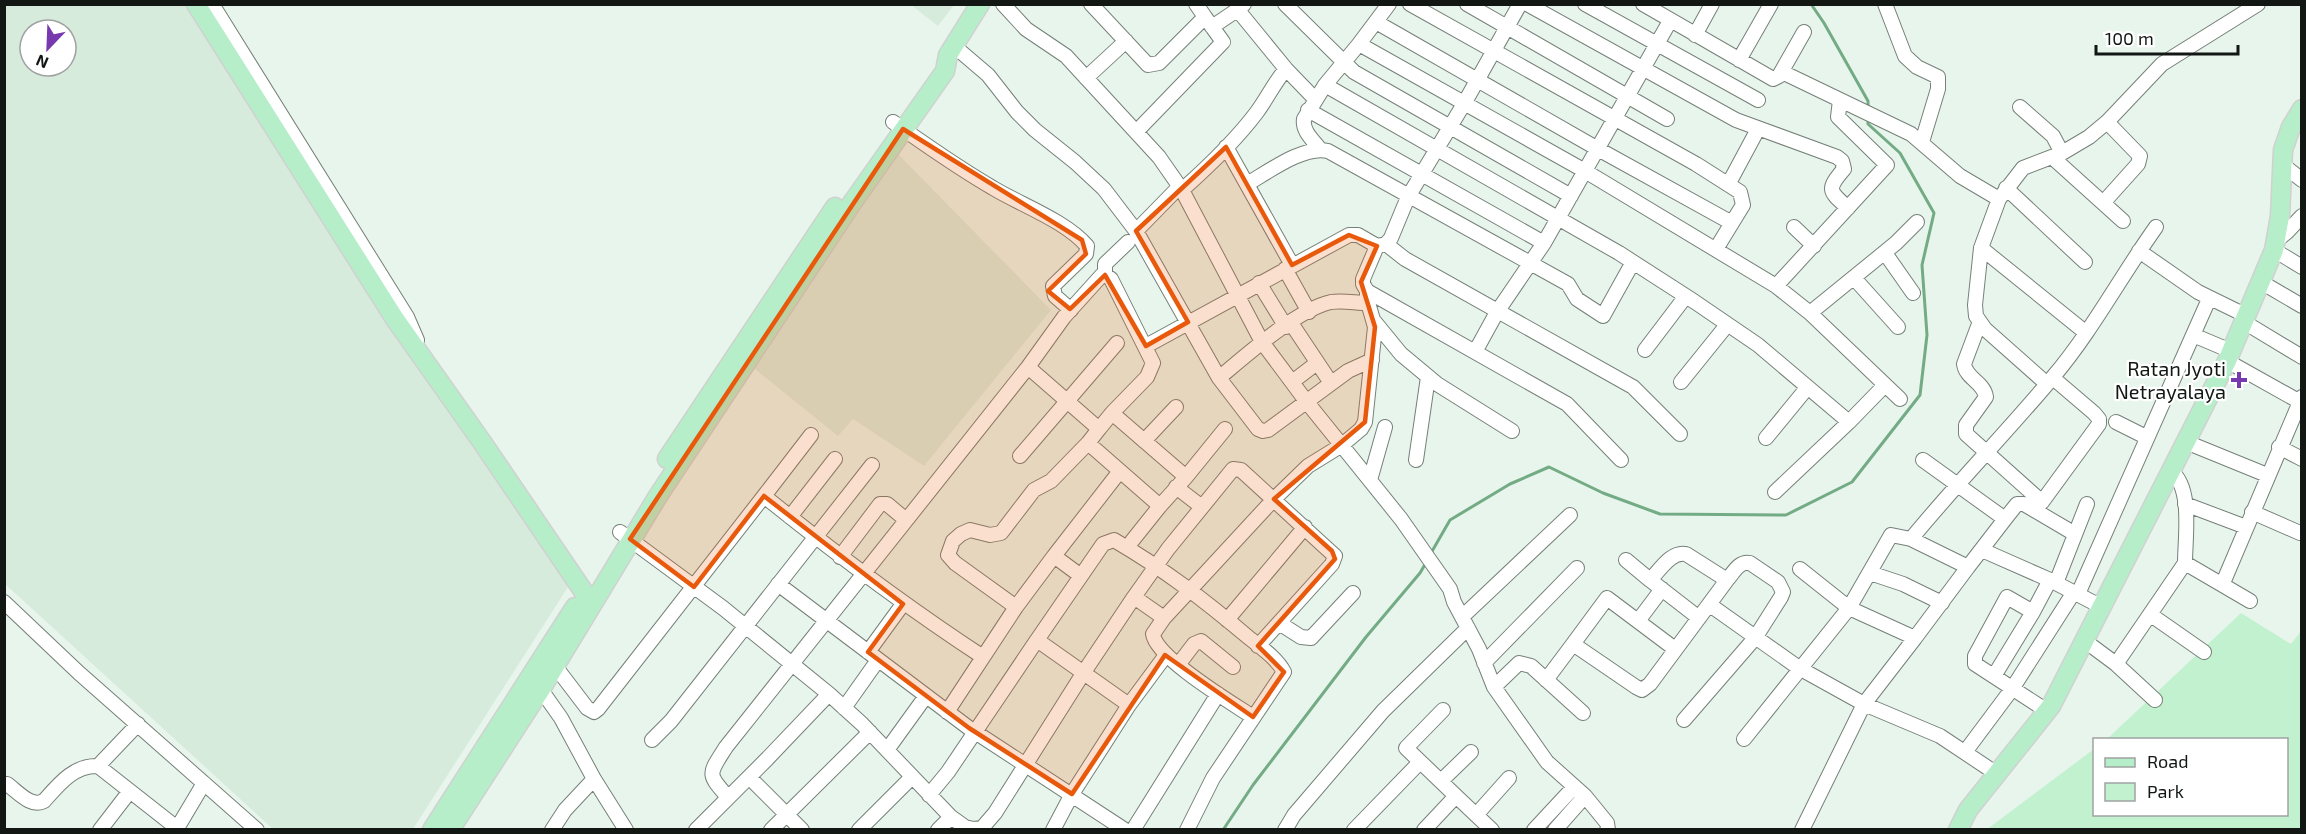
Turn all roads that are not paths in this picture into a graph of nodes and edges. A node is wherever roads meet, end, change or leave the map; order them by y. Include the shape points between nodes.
1 (196, 4) edge
2 (212, 4) edge
3 (980, 4) edge
4 (1003, 4) edge
5 (1091, 4) edge
6 (1196, 4) edge
7 (1285, 4) edge
8 (1389, 4) edge
9 (1410, 4) edge
10 (1467, 4) edge
11 (1520, 4) edge
12 (1527, 4) edge
13 (1585, 4) edge
14 (1712, 4) edge
15 (1771, 4) edge
16 (1885, 4) edge
17 (2258, 4) edge
18 (1643, 5) edge
19 (1242, 7) edge
20 (1670, 21) junction
21 (1209, 22) junction
22 (1376, 22) junction
23 (1508, 27) junction
24 (1804, 32) dead end
25 (1695, 35) junction
26 (1126, 41) junction
27 (1359, 44) junction
28 (1658, 44) junction
29 (951, 50) junction
30 (1494, 52) junction
31 (1739, 60) junction
32 (1343, 63) junction
33 (1286, 69) junction
34 (1643, 70) junction
35 (1782, 72) junction
36 (1086, 78) junction
37 (1479, 79) junction
38 (1325, 86) junction
39 (1628, 97) junction
40 (1758, 100) dead end
41 (1840, 100) junction
42 (1465, 102) junction
43 (1311, 105) junction
44 (2020, 106) dead end
45 (2301, 109) edge
46 (1667, 119) dead end
47 (1615, 120) junction
48 (2107, 122) junction
49 (2301, 122) edge
50 (898, 125) junction
51 (1449, 127) junction
52 (1758, 129) junction
53 (1136, 132) junction
54 (1917, 138) junction
55 (1226, 147) junction
56 (1320, 149) junction
57 (1598, 149) junction
58 (1437, 150) junction
59 (2057, 155) junction
60 (2283, 165) junction
61 (1585, 171) junction
62 (1421, 174) junction
63 (2301, 180) edge
64 (1247, 183) junction
65 (1730, 183) junction
66 (1181, 188) junction
67 (2002, 193) junction
68 (1571, 196) junction
69 (1408, 197) junction
70 (2103, 203) junction
71 (1848, 208) junction
72 (1558, 219) junction
73 (2123, 221) dead end
74 (1917, 222) dead end
75 (1732, 223) junction
76 (2299, 223) edge
77 (1794, 227) dead end
78 (2156, 227) dead end
79 (1132, 236) junction
80 (1544, 243) junction
81 (1381, 245) junction
82 (2275, 245) junction
83 (1814, 246) junction
84 (1981, 248) junction
85 (1716, 249) junction
86 (2139, 251) junction
87 (1885, 253) junction
88 (1633, 262) junction
89 (2085, 262) dead end
90 (1530, 264) junction
91 (1289, 267) junction
92 (2301, 267) edge
93 (1105, 274) junction
94 (1854, 278) junction
95 (2261, 282) junction
96 (1259, 283) junction
97 (1776, 286) junction
98 (1913, 293) dead end
99 (1236, 295) junction
100 (1686, 296) junction
101 (1367, 297) junction
102 (2209, 299) junction
103 (2301, 306) edge
104 (1071, 310) junction
105 (1309, 312) junction
106 (1497, 312) junction
107 (1810, 314) junction
108 (2246, 319) junction
109 (1374, 321) junction
110 (1188, 322) junction
111 (1979, 324) junction
112 (1289, 325) junction
113 (1726, 325) junction
114 (1898, 327) dead end
115 (2085, 332) junction
116 (2193, 335) junction
117 (1262, 342) junction
118 (1117, 343) dead end
119 (1146, 345) junction
120 (1645, 350) dead end
121 (1475, 352) junction
122 (2229, 356) junction
123 (2301, 357) edge
124 (1372, 360) junction
125 (426, 361) junction
126 (1317, 363) junction
127 (1028, 367) junction
128 (1428, 377) junction
129 (1219, 378) junction
130 (2050, 381) junction
131 (1292, 382) junction
132 (1682, 382) dead end
133 (1330, 383) junction
134 (1885, 386) junction
135 (1807, 388) junction
136 (1900, 399) dead end
137 (1306, 400) junction
138 (2301, 400) edge
139 (1068, 401) junction
140 (1176, 407) dead end
141 (1112, 413) junction
142 (1849, 422) junction
143 (2116, 422) dead end
144 (1385, 427) dead end
145 (1100, 429) junction
146 (1226, 429) dead end
147 (1512, 431) dead end
148 (1680, 434) dead end
149 (811, 435) dead end
150 (2146, 437) junction
151 (1766, 438) dead end
152 (1144, 441) junction
153 (2186, 442) junction
154 (1088, 443) junction
155 (1342, 445) junction
156 (2279, 447) junction
157 (1378, 450) junction
158 (1987, 454) junction
159 (1020, 456) dead end
160 (835, 459) dead end
161 (2301, 459) edge
162 (1416, 460) dead end
163 (1621, 460) dead end
164 (1923, 460) dead end
165 (1358, 464) junction
166 (872, 465) dead end
167 (1120, 471) junction
168 (2171, 471) junction
169 (2267, 475) junction
170 (1370, 480) junction
171 (1181, 482) junction
172 (1957, 483) junction
173 (1775, 492) dead end
174 (764, 496) junction
175 (1274, 499) junction
176 (2087, 504) dead end
177 (2185, 504) junction
178 (1160, 506) junction
179 (2038, 506) junction
180 (1202, 507) junction
181 (2252, 512) junction
182 (1570, 515) dead end
183 (790, 517) junction
184 (906, 519) junction
185 (2005, 519) junction
186 (1305, 527) junction
187 (2246, 527) junction
188 (2300, 533) dead end
189 (2075, 534) junction
190 (625, 536) junction
191 (815, 537) junction
192 (1911, 538) junction
193 (1132, 541) dead end
194 (1982, 550) junction
195 (1054, 556) junction
196 (840, 557) junction
197 (1626, 560) dead end
198 (2186, 563) junction
199 (1157, 565) junction
200 (1968, 567) junction
201 (1576, 568) dead end
202 (1800, 569) dead end
203 (1870, 573) junction
204 (862, 575) junction
205 (1081, 576) junction
206 (1650, 580) junction
207 (1727, 580) junction
208 (2053, 581) junction
209 (2223, 583) junction
210 (778, 584) junction
211 (694, 587) junction
212 (1191, 589) junction
213 (1662, 589) junction
214 (1353, 593) dead end
215 (2076, 593) junction
216 (1134, 597) junction
217 (588, 598) junction
218 (2250, 600) dead end
219 (1942, 603) junction
220 (903, 604) junction
221 (1710, 605) junction
222 (2102, 607) junction
223 (1017, 608) junction
224 (1849, 608) junction
225 (7, 610) edge
226 (2033, 612) junction
227 (2151, 615) junction
228 (1164, 618) junction
229 (1463, 618) junction
230 (1699, 618) junction
231 (826, 620) junction
232 (1227, 620) junction
233 (1638, 621) junction
234 (1279, 623) junction
235 (745, 626) junction
236 (1755, 638) junction
237 (1915, 638) junction
238 (1037, 640) junction
239 (2085, 641) junction
240 (1573, 644) junction
241 (1258, 646) junction
242 (1675, 649) junction
243 (2204, 652) dead end
244 (1166, 655) junction
245 (873, 656) junction
246 (983, 657) junction
247 (1484, 663) junction
248 (792, 664) junction
249 (2116, 664) junction
250 (1178, 665) junction
251 (555, 666) junction
252 (1233, 668) dead end
253 (1799, 668) junction
254 (1084, 672) junction
255 (1994, 676) junction
256 (1546, 680) junction
257 (536, 684) junction
258 (1494, 687) junction
259 (2012, 689) junction
260 (829, 694) junction
261 (1218, 694) junction
262 (926, 696) junction
263 (2155, 700) dead end
264 (1864, 704) junction
265 (1129, 705) junction
266 (844, 708) junction
267 (1443, 710) dead end
268 (2047, 711) junction
269 (947, 712) junction
270 (1583, 713) dead end
271 (1253, 717) junction
272 (1684, 720) dead end
273 (138, 724) junction
274 (975, 731) junction
275 (870, 732) junction
276 (1744, 739) dead end
277 (652, 740) dead end
278 (887, 750) junction
279 (1471, 752) dead end
280 (1965, 752) junction
281 (1420, 762) junction
282 (1026, 764) junction
283 (98, 766) junction
284 (1996, 774) junction
285 (749, 777) junction
286 (912, 777) junction
287 (1509, 778) dead end
288 (594, 779) junction
289 (1441, 782) junction
290 (204, 783) junction
291 (5, 785) edge
292 (1574, 787) junction
293 (130, 791) junction
294 (1072, 794) junction
295 (929, 795) junction
296 (1456, 796) junction
297 (1585, 796) junction
298 (728, 797) junction
299 (1557, 804) junction
300 (787, 815) junction
301 (1476, 815) junction
302 (1568, 815) junction
303 (242, 816) junction
304 (951, 817) junction
305 (1134, 828) edge
306 (176, 829) edge
307 (1425, 829) edge
308 (100, 830) edge
309 (234, 830) edge
310 (257, 830) edge
311 (432, 830) edge
312 (450, 830) edge
313 (552, 830) edge
314 (626, 830) edge
315 (696, 830) edge
316 (771, 830) edge
317 (802, 830) edge
318 (859, 830) edge
319 (938, 830) edge
320 (1053, 830) edge
321 (1187, 830) edge
322 (1285, 830) edge
323 (1354, 830) edge
324 (1492, 830) edge
325 (1534, 830) edge
326 (1555, 830) edge
327 (1608, 830) edge
328 (1802, 830) edge
329 (1958, 830) edge

1 - 125 main road via 395,320
2 - 125 street via 407,317
3 - 29 main road
4 - 36 street via 1026,29 1066,56
5 - 26 street
6 - 21 street
7 - 32 street
8 - 22 street
9 - 30 street
10 - 23 street
11 - 23 street
12 - 34 street
13 - 28 street
14 - 25 street
15 - 31 street
16 - 54 street via 1905,56 1938,77 1938,89
17 - 48 street via 2162,64
18 - 20 street
19 - 21 street
19 - 33 street via 1241,14
20 - 25 street
20 - 28 street
21 - 26 street via 1153,65 1140,59
21 - 53 street via 1223,42
22 - 27 street
22 - 37 street
23 - 30 street
23 - 39 street
24 - 35 street
25 - 31 street
26 - 36 street
27 - 32 street
27 - 42 street
28 - 34 street
28 - 40 street
29 - 50 main road via 945,71
29 - 79 street via 988,75 1035,130 1104,189
30 - 37 street
30 - 47 street
31 - 35 street via 1773,79
32 - 38 street
32 - 51 street
33 - 43 street
33 - 55 street via 1257,112
34 - 39 street
34 - 52 street
35 - 41 street
36 - 53 street
37 - 42 street
37 - 57 street
38 - 43 street
38 - 58 street
39 - 46 street
39 - 47 street
41 - 54 street
41 - 71 street via 1838,117 1887,165
42 - 51 street
42 - 61 street
43 - 56 street via 1303,124
43 - 62 street
44 - 59 street via 2053,136
45 - 60 main road via 2286,138
47 - 57 street
47 - 65 street
48 - 59 street
48 - 70 street via 2140,156 2138,165
49 - 60 main road
50 - 104 street via 992,188 1082,240 1087,246 1086,254 1053,286 1055,296
50 - 190 main road
51 - 58 street
51 - 68 street
52 - 65 street
52 - 71 street via 1842,160 1844,169 1831,191
53 - 66 street
54 - 67 street via 1960,176
55 - 64 street
55 - 66 street
56 - 64 street via 1302,154
56 - 69 street
57 - 61 street
57 - 75 street
58 - 62 street
58 - 72 street
59 - 67 street via 2023,168
59 - 70 street
60 - 63 street
60 - 82 main road
61 - 68 street
61 - 85 street
62 - 69 street
62 - 80 street
64 - 91 street
65 - 75 street via 1744,198
66 - 79 street
66 - 99 street
67 - 84 street
67 - 89 street
68 - 72 street
69 - 81 street via 1391,238
69 - 90 street
70 - 73 street
71 - 83 street
72 - 80 street
72 - 88 street
74 - 87 street
75 - 85 street
76 - 82 street
77 - 83 street
78 - 86 street
79 - 93 street via 1105,264
79 - 110 street
80 - 90 street
81 - 91 street via 1349,235
81 - 101 street via 1363,279
81 - 106 street
82 - 92 street
82 - 95 main road
83 - 97 street
84 - 111 street via 1975,305
84 - 115 street
85 - 97 street
86 - 102 street
86 - 115 street
87 - 94 street
87 - 98 street
88 - 90 street via 1603,316 1577,299 1568,285
88 - 100 street
90 - 106 street
91 - 96 street
91 - 105 street
93 - 104 street
93 - 119 street
94 - 107 street
94 - 114 street
95 - 103 street
95 - 108 main road
96 - 99 street
96 - 112 street
97 - 107 street
99 - 110 street
99 - 117 street
100 - 113 street
100 - 120 street
101 - 105 street via 1334,302
101 - 109 street
101 - 121 street
102 - 108 street
102 - 116 street
104 - 127 street
105 - 112 street
106 - 121 street
106 - 148 street via 1633,387
107 - 134 street
108 - 122 main road
108 - 123 street
109 - 124 street
109 - 128 street via 1401,354
110 - 119 street
110 - 129 street
111 - 130 street
111 - 158 street via 1965,371 1986,397 1965,430
112 - 117 street
112 - 126 street
113 - 132 street
113 - 135 street via 1758,345
115 - 130 street
116 - 122 street
116 - 150 street
117 - 129 street
117 - 131 street
118 - 139 street
119 - 141 street via 1153,363 1151,370
121 - 163 street via 1568,404
122 - 138 street
122 - 153 main road
124 - 133 street
124 - 155 street via 1365,422
125 - 217 main road
126 - 131 street
126 - 133 street
127 - 139 street
127 - 184 street
128 - 147 street
128 - 162 street
129 - 137 street via 1263,431
130 - 158 street
130 - 179 street via 2094,413 2099,424
131 - 137 street
133 - 137 street
134 - 136 street
134 - 142 street
135 - 142 street
135 - 151 street
137 - 155 street
138 - 156 street
139 - 145 street
139 - 159 street
140 - 152 street
141 - 145 street
141 - 152 street
142 - 173 street
143 - 150 street
144 - 157 street
145 - 154 street
146 - 171 street
149 - 174 street
150 - 215 street
152 - 171 street
153 - 168 main road
153 - 169 street
154 - 167 street
154 - 223 street via 1051,482 1034,490 1001,533 990,535 970,530 953,541 949,549 948,555 962,569
155 - 165 street
155 - 175 street via 1308,466
156 - 161 street
156 - 169 street
157 - 165 street
157 - 170 street
158 - 172 street
158 - 179 street
160 - 183 street
164 - 172 street
165 - 170 street
166 - 191 street
167 - 178 street
167 - 195 street
168 - 177 street via 2182,483
168 - 222 main road
169 - 181 street
170 - 229 street via 1450,589
171 - 178 street
171 - 180 street
172 - 185 street
172 - 192 street
174 - 183 street
174 - 211 street
175 - 180 street via 1236,468
175 - 186 street
175 - 212 street
176 - 189 street
177 - 187 street
177 - 198 street
178 - 193 street
179 - 185 street via 2018,504
179 - 189 street
180 - 199 street
181 - 187 street
181 - 188 street
182 - 229 street
183 - 191 street
184 - 196 street via 887,504 880,504
184 - 204 street
185 - 194 street
186 - 232 street
186 - 234 street via 1332,551 1335,560
187 - 209 street
189 - 208 street
190 - 211 street
190 - 217 main road
191 - 196 street
191 - 210 street
192 - 200 street
192 - 203 street via 1891,535
194 - 200 street
194 - 208 street
195 - 205 street
195 - 223 street
196 - 204 street
197 - 206 street
198 - 209 street
198 - 227 street
199 - 205 street via 1114,540 1103,544
199 - 212 street
199 - 216 street
200 - 219 street
201 - 247 street
202 - 224 street
203 - 219 street
203 - 224 street
204 - 220 street
204 - 231 street
205 - 238 street
206 - 207 street via 1679,553
206 - 213 street
207 - 221 street
207 - 236 street via 1745,562 1778,582 1781,588 1781,597
208 - 215 street
208 - 226 street
209 - 218 street
210 - 231 street
210 - 235 street
211 - 235 street
211 - 251 street via 594,711 587,708
212 - 228 street
212 - 232 street
213 - 230 street
213 - 233 street
214 - 234 street via 1311,639
215 - 222 street
215 - 259 street
216 - 228 street
216 - 254 street
217 - 251 main road
217 - 257 main road
219 - 237 street
220 - 245 street
220 - 246 street
221 - 230 street
221 - 236 street
222 - 239 main road
223 - 246 street
224 - 237 street
224 - 253 street
225 - 273 street
226 - 255 street
226 - 255 street via 2007,597 1974,656 1975,664
227 - 243 street
227 - 249 street
228 - 244 street via 1153,634
229 - 247 street
229 - 322 street
230 - 242 street
231 - 245 street
231 - 248 street
232 - 241 street
233 - 240 street via 1607,598
233 - 242 street
234 - 241 street
235 - 248 street
235 - 277 street
236 - 253 street
236 - 272 street
237 - 264 street
238 - 254 street
238 - 274 street
239 - 249 street
239 - 268 main road
240 - 242 street via 1642,690
240 - 256 street
241 - 271 street via 1284,672
244 - 250 street
244 - 265 street
245 - 262 street
245 - 266 street
246 - 269 street
247 - 258 street
248 - 260 street
248 - 298 street via 726,747 711,773
249 - 263 street
250 - 252 street via 1201,641
250 - 261 street
251 - 257 main road
253 - 264 street
253 - 276 street
254 - 265 street
254 - 282 street
255 - 259 street
256 - 258 street via 1531,666 1519,663
256 - 270 street
257 - 288 street via 561,718
257 - 311 main road
257 - 312 main road
258 - 292 street via 1547,762
259 - 268 street
259 - 280 street
260 - 266 street
260 - 285 street
261 - 271 street
261 - 305 street
262 - 269 street
262 - 278 street
264 - 280 street via 1940,736
264 - 328 street
265 - 294 street
266 - 275 street
267 - 281 street via 1406,748
268 - 284 main road
269 - 274 street
271 - 321 street via 1213,778
273 - 283 street
273 - 290 street
274 - 282 street
274 - 295 street
275 - 278 street
275 - 300 street
278 - 286 street
279 - 289 street
280 - 284 street
281 - 289 street
281 - 323 street
282 - 294 street
282 - 304 street via 982,828 965,827
283 - 291 street via 86,766 72,773 38,804
283 - 293 street
284 - 329 main road
285 - 298 street
285 - 300 street
286 - 295 street
286 - 318 street
287 - 301 street
288 - 313 street
288 - 314 street
289 - 296 street
290 - 303 street
290 - 306 street
292 - 297 street
292 - 299 street
293 - 306 street
293 - 308 street
294 - 305 street
294 - 320 street
295 - 304 street
296 - 301 street
296 - 307 street
297 - 302 street
297 - 327 street via 1607,823
298 - 315 street
299 - 302 street
299 - 325 street
300 - 316 street
300 - 317 street
301 - 324 street
302 - 326 street
303 - 309 street
303 - 310 street
304 - 319 street

